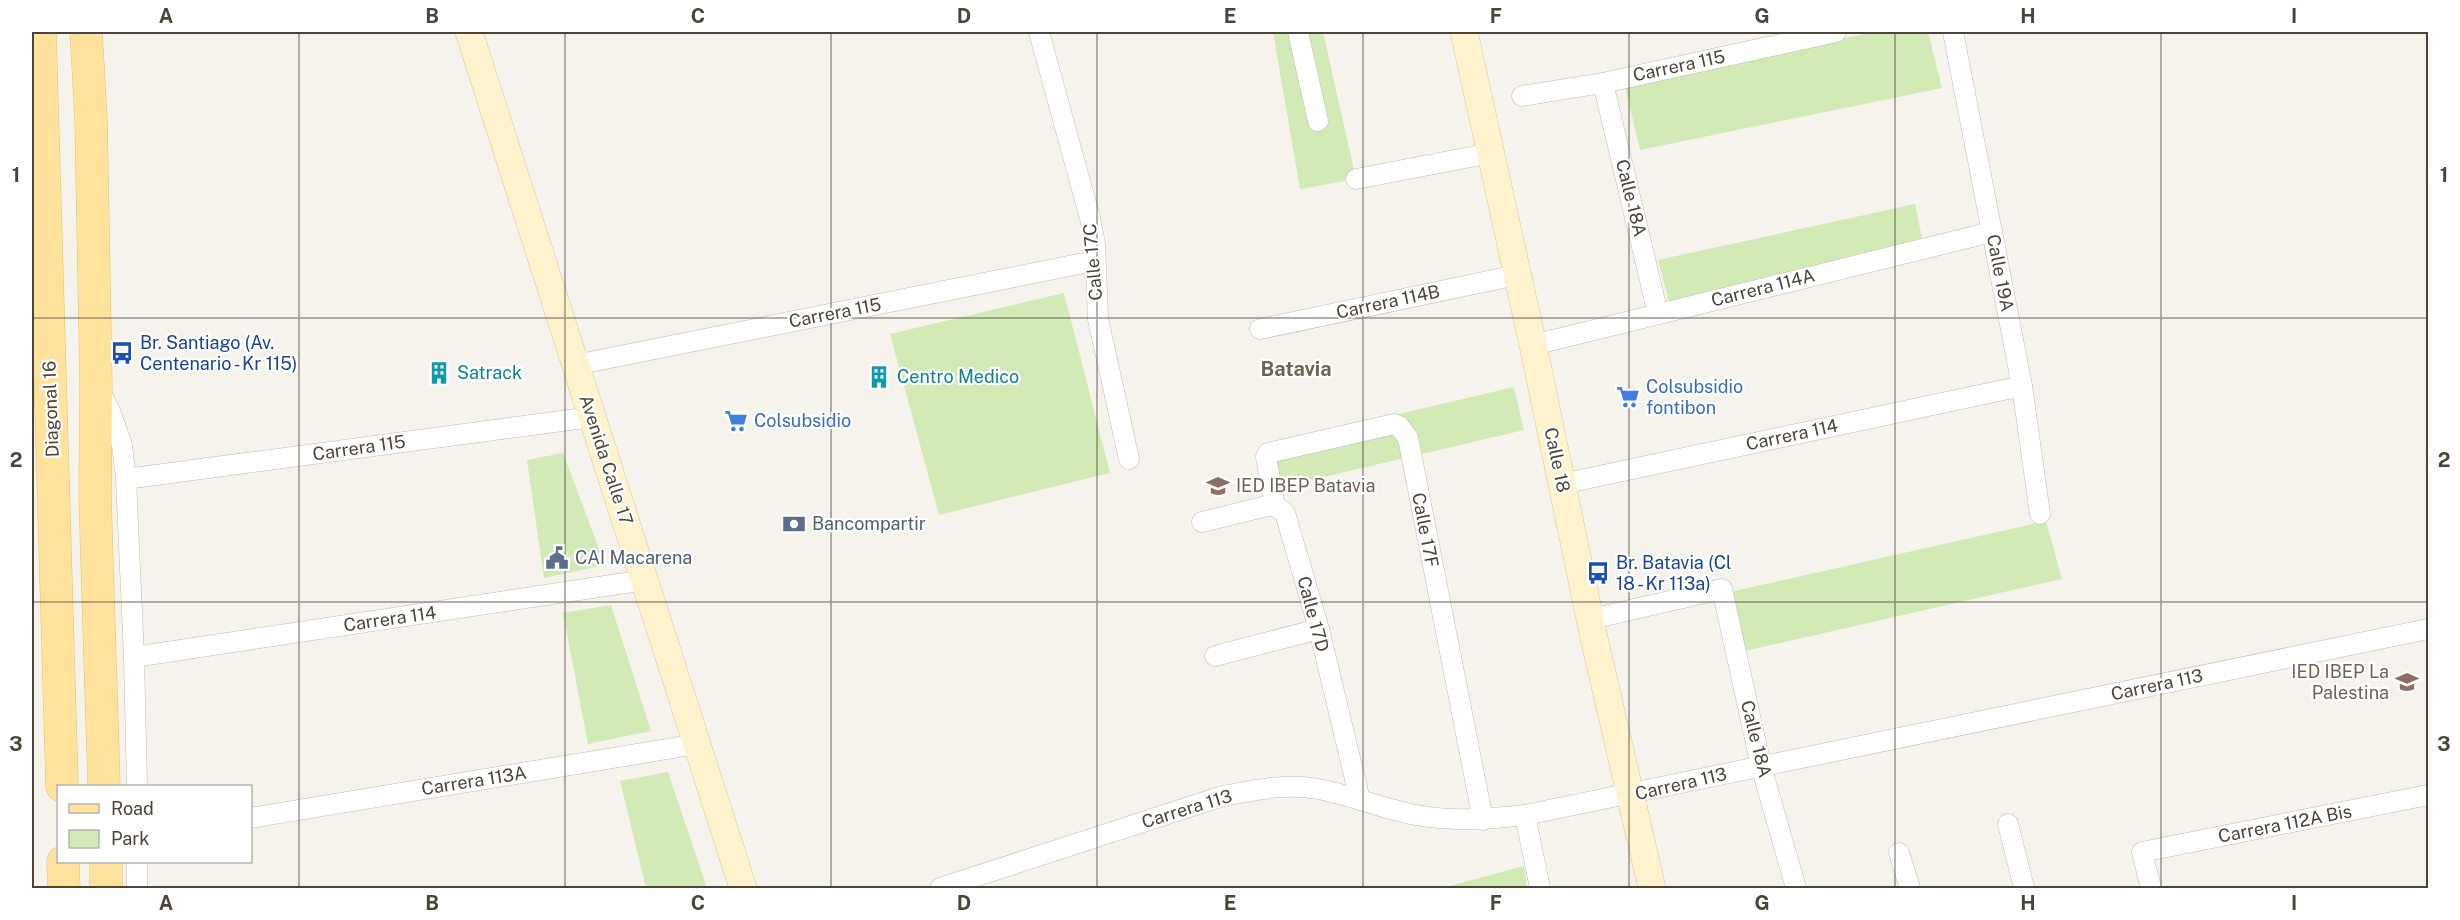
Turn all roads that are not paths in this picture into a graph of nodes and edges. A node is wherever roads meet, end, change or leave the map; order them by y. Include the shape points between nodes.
1 (40, 32) edge
2 (86, 32) edge
3 (468, 32) edge
4 (1039, 32) edge
5 (1298, 32) edge
6 (1464, 32) edge
7 (1836, 32) edge
8 (1953, 32) edge
9 (1603, 83) junction
10 (1522, 96) dead end
11 (1318, 121) dead end
12 (1491, 153) junction
13 (1356, 179) dead end
14 (1992, 232) junction
15 (1094, 261) junction
16 (1517, 275) junction
17 (1658, 314) junction
18 (1260, 329) dead end
19 (1533, 345) junction
20 (575, 365) junction
21 (96, 385) junction
22 (2022, 386) junction
23 (592, 417) junction
24 (1129, 459) dead end
25 (126, 478) junction
26 (1562, 484) junction
27 (1275, 506) junction
28 (2040, 514) dead end
29 (1202, 522) dead end
30 (645, 580) junction
31 (1591, 619) junction
32 (2428, 628) edge
33 (1319, 629) junction
34 (1215, 656) dead end
35 (134, 657) junction
36 (697, 744) junction
37 (1761, 766) junction
38 (62, 785) edge
39 (104, 785) edge
40 (137, 785) edge
41 (2428, 795) edge
42 (1629, 796) junction
43 (1360, 800) junction
44 (1525, 816) junction
45 (252, 818) edge
46 (1483, 820) junction
47 (2008, 824) dead end
48 (1899, 853) dead end
49 (63, 863) edge
50 (106, 863) edge
51 (138, 863) edge
52 (64, 888) edge
53 (106, 888) edge
54 (137, 888) edge
55 (742, 888) edge
56 (940, 888) edge
57 (1540, 888) edge
58 (1652, 888) edge
59 (1796, 888) edge
60 (1910, 888) edge
61 (2024, 888) edge
62 (2151, 888) edge

1 - 38 main road, Diagonal 16
2 - 21 main road
3 - 20 main road, Avenida Calle 17
4 - 15 street, Calle 17C via 1090,218
5 - 11 street
6 - 12 main road, Calle 18
7 - 9 street, Carrera 115
8 - 14 street, Calle 19A
9 - 10 street, Carrera 115
9 - 17 street, Calle 18A
12 - 13 street
12 - 16 main road, Calle 18
14 - 17 street, Carrera 114A
14 - 22 street, Calle 19A
15 - 20 street, Carrera 115
15 - 24 street, Calle 17C via 1098,319
16 - 18 street, Carrera 114B
16 - 19 main road, Calle 18
17 - 19 street, Carrera 114A
19 - 26 main road, Calle 18
20 - 23 main road, Avenida Calle 17
21 - 25 street via 122,445
21 - 39 main road via 95,496
22 - 26 street, Carrera 114
22 - 28 street, Calle 19A
23 - 25 street, Carrera 115
23 - 30 main road, Avenida Calle 17
25 - 35 street
26 - 31 main road, Calle 18
27 - 29 street
27 - 33 street, Calle 17D via 1285,513
27 - 46 street, Calle 17F via 1268,453 1394,424 1408,438
30 - 35 street, Carrera 114
30 - 36 main road, Avenida Calle 17
31 - 37 street, Calle 18A via 1722,589
31 - 42 main road, Calle 18
32 - 37 street, Carrera 113
33 - 34 street
33 - 43 street, Calle 17D
35 - 40 street
36 - 45 street, Carrera 113A
36 - 55 main road, Avenida Calle 17
37 - 42 street, Carrera 113
37 - 59 street, Calle 18A
41 - 62 street, Carrera 112A Bis via 2142,852
42 - 44 street, Carrera 113
42 - 58 main road, Calle 18
43 - 46 street, Carrera 113 via 1414,815
43 - 56 street, Carrera 113 via 1288,786 1223,796
44 - 46 street, Carrera 113
44 - 57 street
47 - 61 street
48 - 60 street
49 - 52 main road
50 - 53 main road
51 - 54 street

